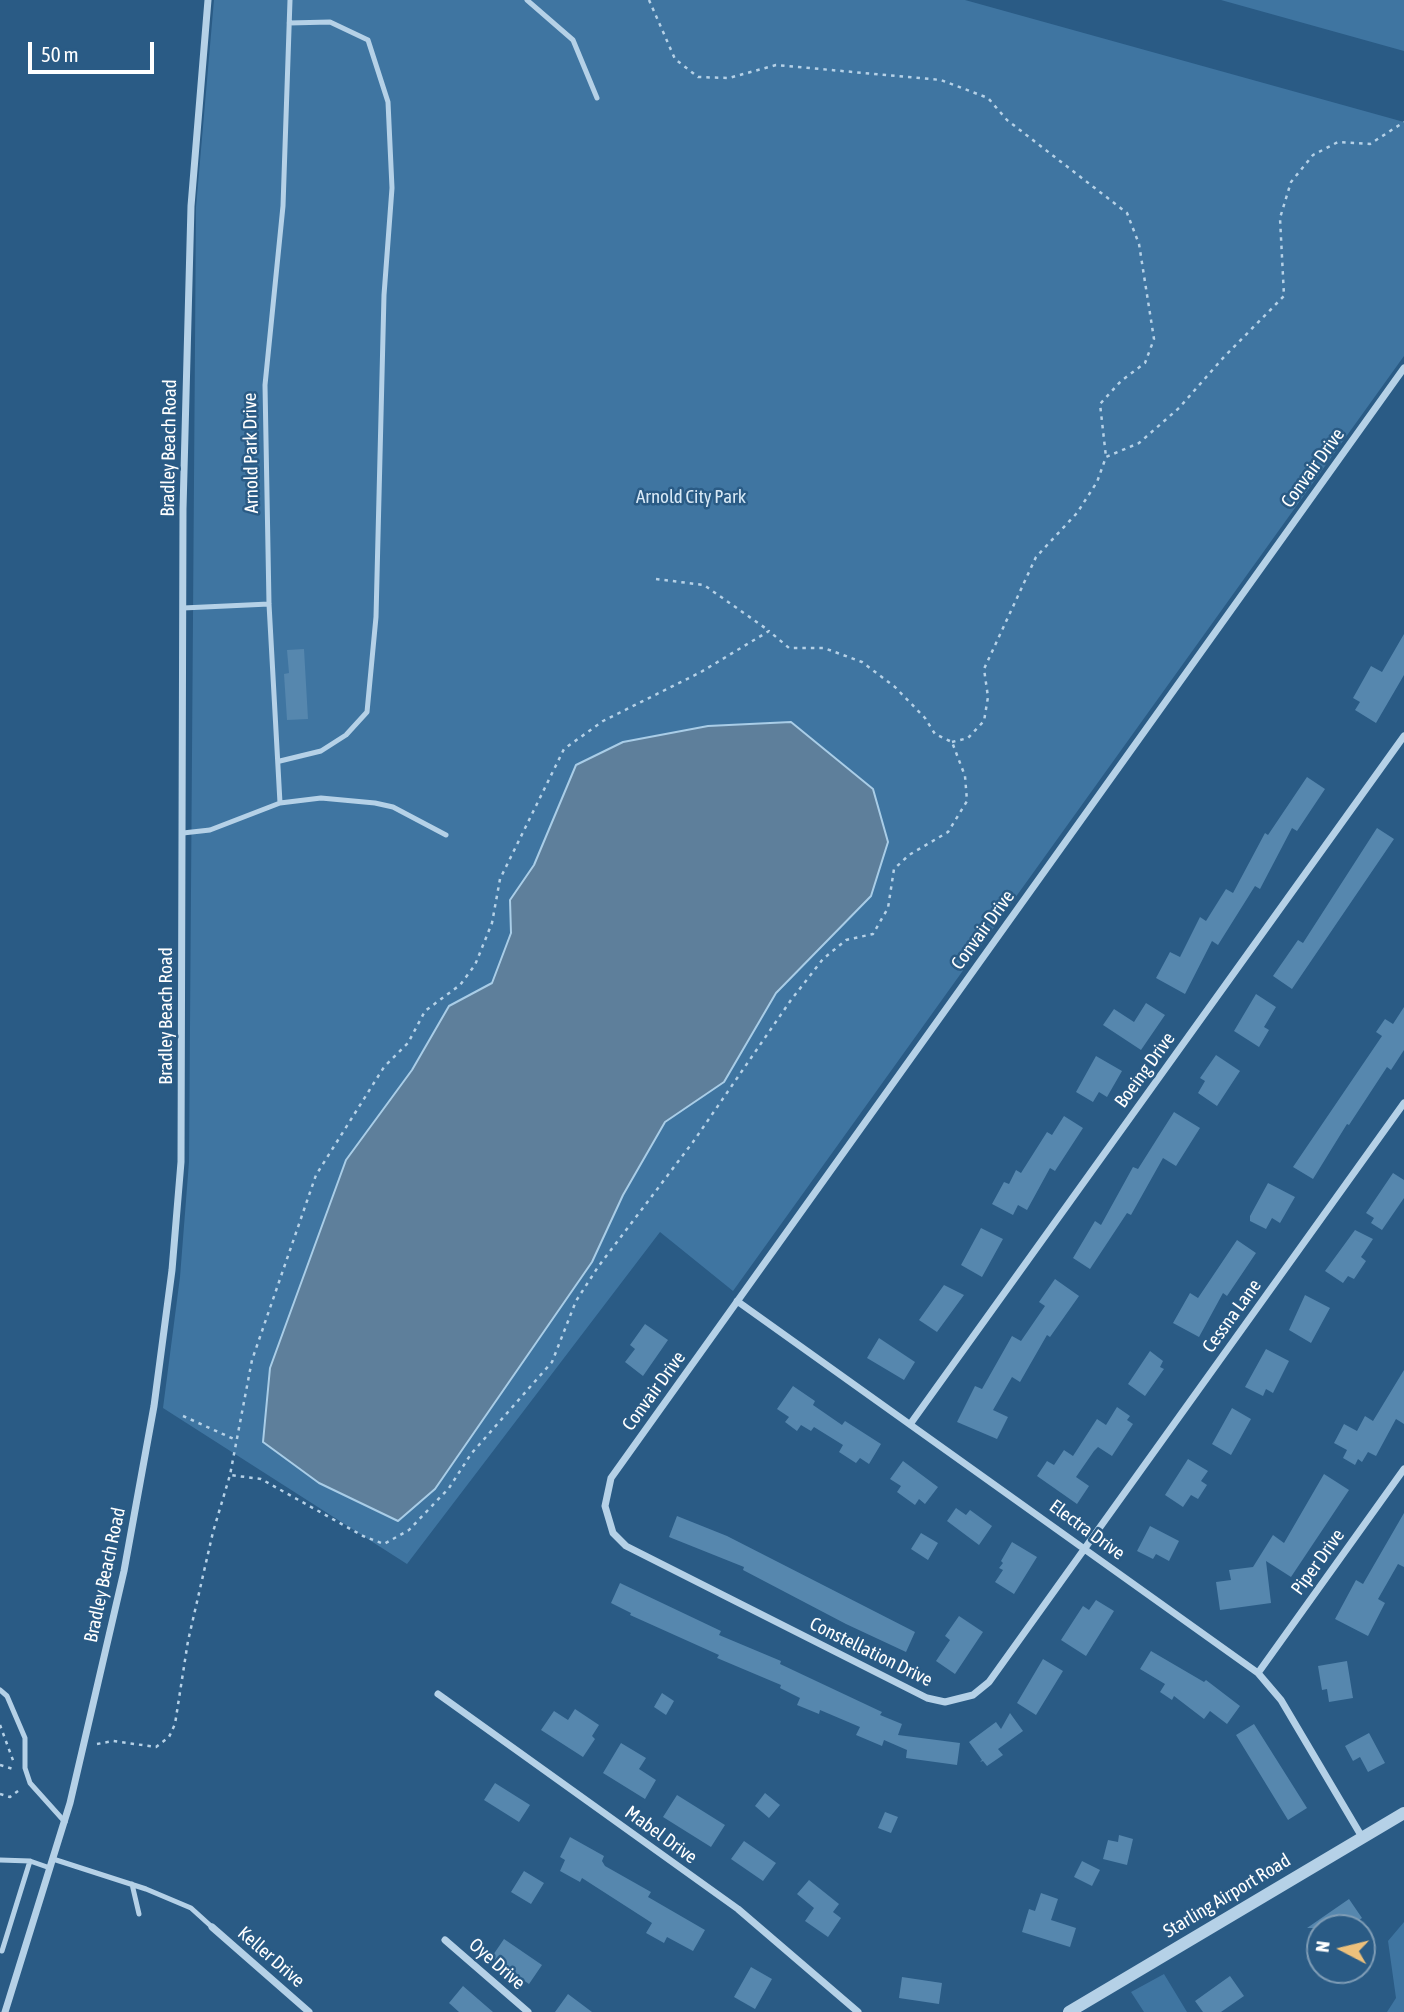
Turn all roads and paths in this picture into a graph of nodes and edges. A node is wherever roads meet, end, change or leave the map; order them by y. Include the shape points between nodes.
1 (208, 0) edge
2 (290, 0) edge
3 (527, 0) edge
4 (649, 0) edge
5 (289, 23) junction
6 (597, 98) dead end
7 (1404, 122) edge
8 (1404, 368) edge
9 (1106, 457) junction
10 (656, 579) dead end
11 (269, 604) junction
12 (183, 608) junction
13 (769, 631) junction
14 (1404, 736) edge
15 (953, 742) junction
16 (280, 761) junction
17 (280, 803) junction
18 (183, 833) junction
19 (446, 835) dead end
20 (1404, 1103) edge
21 (737, 1301) junction
22 (183, 1416) dead end
23 (911, 1423) junction
24 (236, 1440) junction
25 (1404, 1469) edge
26 (230, 1475) junction
27 (606, 1516) joint
28 (1085, 1548) junction
29 (1258, 1673) junction
30 (0, 1690) edge
31 (438, 1694) dead end
32 (83, 1745) junction
33 (0, 1765) edge
34 (20, 1770) dead end
35 (30, 1783) junction
36 (0, 1794) edge
37 (1404, 1813) edge
38 (65, 1822) junction
39 (1362, 1838) junction
40 (53, 1859) junction
41 (0, 1860) edge
42 (30, 1861) junction
43 (50, 1868) junction
44 (132, 1884) junction
45 (139, 1914) dead end
46 (212, 1927) joint
47 (445, 1940) dead end
48 (2, 1951) dead end
49 (5, 2012) edge
50 (309, 2012) edge
51 (528, 2012) edge
52 (858, 2012) edge
53 (1069, 2012) edge

1 - 12 street, Bradley Beach Road via 191,206
2 - 5 lane, Arnold Park Drive
3 - 6 lane via 572,40
4 - 9 path via 675,59 698,78 729,78 776,65 941,80 988,98 1007,120 1127,213 1139,244 1154,339 1145,363 1121,380 1100,404
5 - 11 lane, Arnold Park Drive via 283,206 265,385
5 - 16 lane via 330,22 368,40 388,102 392,188 384,295 376,618 367,712 346,735 321,751
7 - 9 path via 1370,144 1338,142 1313,155 1291,182 1280,218 1284,296 1179,408 1139,443
8 - 21 street, Convair Drive
9 - 15 path via 1097,482 1077,513 1036,556 984,669 988,696 984,721 968,738
10 - 13 path via 704,585
11 - 12 lane
11 - 16 lane, Arnold Park Drive
12 - 18 street, Bradley Beach Road
13 - 15 path via 789,648 824,648 862,662 895,687 935,734
13 - 24 path via 679,684 603,721 564,749 500,879 492,923 475,965 460,985 425,1012 408,1043 384,1067 316,1175 252,1360
14 - 23 street, Boeing Drive
15 - 26 path via 965,775 967,802 948,832 894,869 888,908 873,934 846,940 791,1000 693,1142 598,1267 576,1301 552,1362 409,1530 384,1544 261,1479
16 - 17 lane, Arnold Park Drive
17 - 18 lane via 210,830
17 - 19 lane via 321,798 375,803 393,807
18 - 32 street, Bradley Beach Road via 181,1162 172,1270 154,1406 124,1571
20 - 28 street, Cessna Lane
21 - 23 street, Electra Drive
21 - 27 street, Convair Drive via 611,1478
22 - 24 path
23 - 28 street, Electra Drive
24 - 26 path
25 - 29 street, Piper Drive
26 - 32 path via 194,1611 169,1737 148,1748 113,1741
27 - 28 street, Constellation Drive via 613,1533 626,1546 919,1694 945,1702 974,1695 989,1682
28 - 29 street, Electra Drive
29 - 39 street, Electra Drive via 1281,1700
30 - 35 lane via 25,1738
31 - 52 street, Mabel Drive via 738,1909
32 - 38 street, Bradley Beach Road
33 - 34 path
35 - 36 path via 10,1797
35 - 38 lane
37 - 39 street, Starling Airport Road
38 - 40 street, Bradley Beach Road
39 - 53 street, Starling Airport Road
40 - 43 street, Bradley Beach Road
40 - 44 lane
41 - 42 lane
42 - 43 lane
42 - 48 lane
43 - 49 street, Bradley Beach Road
44 - 45 lane
44 - 46 lane via 191,1908
46 - 50 street, Keller Drive
47 - 51 street, Oye Drive

